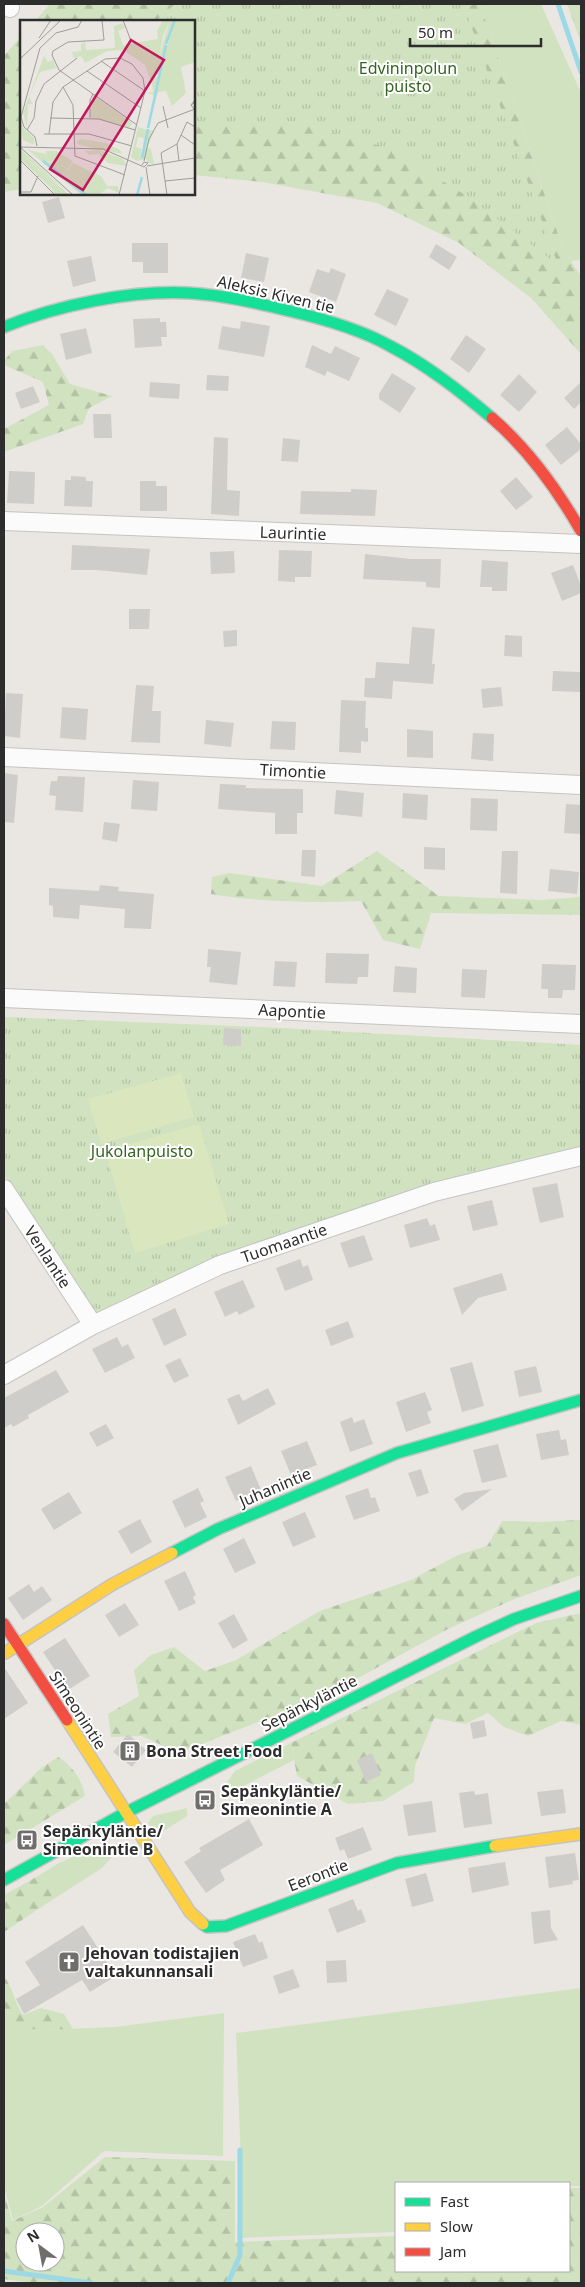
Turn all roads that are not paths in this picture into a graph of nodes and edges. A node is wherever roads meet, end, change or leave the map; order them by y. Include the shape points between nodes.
1 (4, 327) edge
2 (4, 521) edge
3 (581, 531) edge
4 (581, 544) edge
5 (4, 757) edge
6 (581, 785) edge
7 (4, 998) edge
8 (581, 1024) edge
9 (581, 1156) edge
10 (4, 1189) edge
11 (93, 1325) junction
12 (4, 1375) edge
13 (581, 1400) edge
14 (581, 1596) edge
15 (4, 1624) edge
16 (17, 1644) junction
17 (4, 1654) edge
18 (125, 1813) junction
19 (581, 1834) edge
20 (4, 1880) edge

1 - 3 street, Aleksis Kiven tie via 82,304 165,293 201,294 253,303 304,313 345,327 390,346 460,391 491,416 518,441 547,476
2 - 4 street, Laurintie
5 - 6 street, Timontie
7 - 8 street, Aapontie
9 - 11 street, Tuomaantie via 434,1192 243,1257
10 - 11 street, Venlantie
11 - 12 street, Tuomaantie
13 - 16 street, Juhanintie via 397,1452 218,1529 112,1584
14 - 18 street, Sepänkyläntie via 514,1619 477,1636
15 - 16 street, Simeonintie
16 - 17 street, Juhanintie
16 - 18 street, Simeonintie
18 - 19 street, Eerontie via 190,1912 206,1927 226,1926 400,1862
18 - 20 street, Sepänkyläntie

